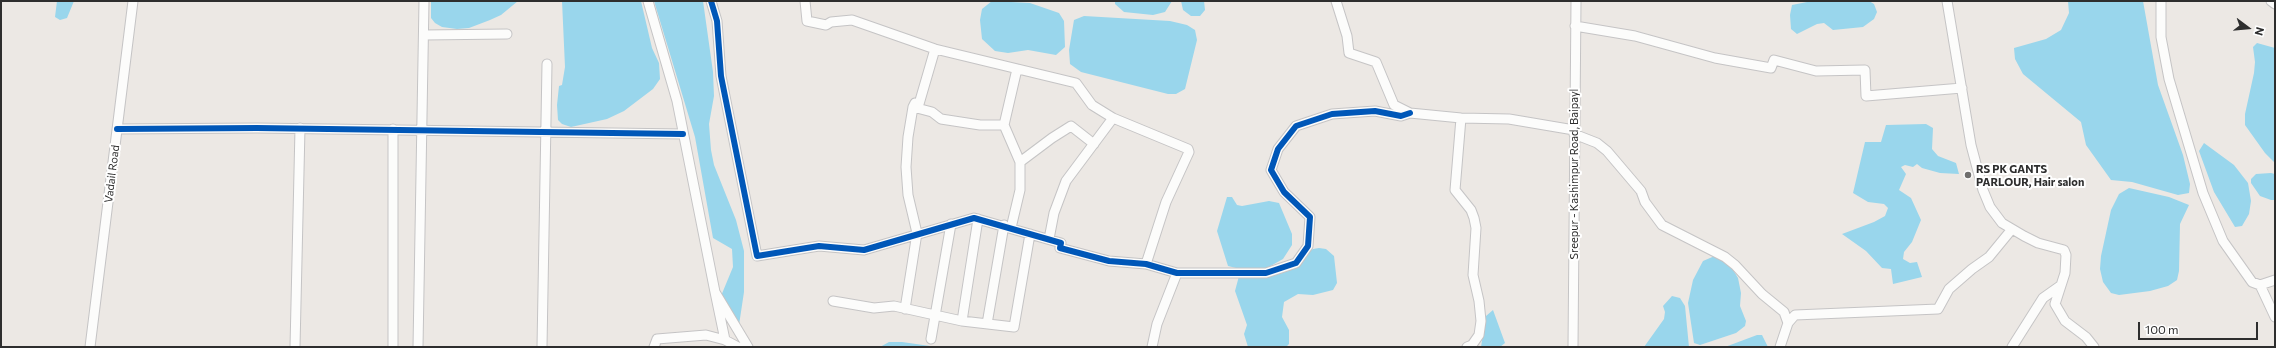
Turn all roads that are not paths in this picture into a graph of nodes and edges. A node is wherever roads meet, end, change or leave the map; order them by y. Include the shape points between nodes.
1 (133, 1) edge
2 (424, 1) edge
3 (648, 1) edge
4 (711, 1) edge
5 (805, 1) edge
6 (1336, 1) edge
7 (1576, 1) edge
8 (1947, 1) edge
9 (2155, 1) edge
10 (2161, 1) edge
11 (2271, 1) edge
12 (2275, 4) edge
13 (1575, 26) junction
14 (507, 34) dead end
15 (424, 35) junction
16 (935, 48) junction
17 (547, 64) dead end
18 (1017, 69) junction
19 (2169, 79) junction
20 (1962, 88) junction
21 (913, 107) junction
22 (1410, 113) junction
23 (1113, 118) junction
24 (1461, 118) junction
25 (1004, 125) junction
26 (300, 128) junction
27 (117, 129) junction
28 (393, 129) junction
29 (423, 129) junction
30 (1574, 132) junction
31 (545, 133) junction
32 (683, 134) junction
33 (1094, 144) junction
34 (1020, 162) junction
35 (978, 219) junction
36 (951, 224) junction
37 (1008, 227) junction
38 (2012, 230) junction
39 (917, 233) junction
40 (1030, 234) junction
41 (1049, 239) junction
42 (1146, 264) junction
43 (1177, 273) junction
44 (2275, 280) edge
45 (2260, 285) junction
46 (2060, 286) junction
47 (715, 292) junction
48 (833, 301) dead end
49 (905, 309) junction
50 (935, 316) junction
51 (2275, 317) edge
52 (962, 321) junction
53 (1788, 323) junction
54 (987, 324) junction
55 (931, 338) dead end
56 (725, 340) junction
57 (90, 347) edge
58 (295, 347) edge
59 (393, 347) edge
60 (418, 347) edge
61 (542, 347) edge
62 (654, 347) edge
63 (738, 347) edge
64 (748, 347) edge
65 (1152, 347) edge
66 (1467, 347) edge
67 (1573, 347) edge
68 (1780, 347) edge
69 (2012, 347) edge
70 (2094, 347) edge

1 - 27 street, Vadail Road
2 - 15 street
3 - 32 street via 677,101
4 - 39 street via 717,21 721,76 757,256 819,246 864,250
5 - 16 street via 807,21 826,25 831,22 852,20
6 - 22 street via 1347,36 1348,53 1376,62 1394,106
7 - 13 street, Sreepur - Kashimpur Road, Baipayl
8 - 20 street
9 - 19 street via 2161,61
10 - 19 street via 2162,37
11 - 12 street
13 - 20 street via 1635,36 1715,58 1771,68 1774,60 1816,71 1865,70 1866,96
13 - 30 street, Sreepur - Kashimpur Road, Baipayl
14 - 15 street
15 - 29 street
16 - 18 street
16 - 21 street via 919,104 915,103
17 - 31 street
18 - 23 street via 1076,83 1092,105
18 - 25 street
19 - 45 street via 2203,193 2223,241 2252,282
20 - 38 street via 1971,145 1983,190 1990,207 2002,223
21 - 25 street via 932,112 941,119 980,125
21 - 39 street via 906,167 908,195
22 - 24 street
22 - 43 street via 1401,116 1375,111 1332,114 1296,126 1283,143 1271,170 1284,192 1310,217 1308,246 1296,263 1266,273
23 - 33 street
23 - 42 street via 1188,149 1189,152 1166,202
24 - 30 street via 1509,120
24 - 66 street via 1455,190 1470,210 1475,223 1473,275 1482,321 1479,335 1472,346
25 - 34 street
26 - 27 street
26 - 28 street
26 - 58 street
27 - 57 street, Vadail Road
28 - 29 street
28 - 59 street
29 - 31 street
29 - 60 street
30 - 53 street via 1607,151 1641,191 1645,202 1662,224 1735,264 1762,294 1784,312
30 - 67 street, Sreepur - Kashimpur Road, Baipayl
31 - 32 street
31 - 61 street
32 - 47 street
33 - 34 street via 1071,126
33 - 41 street via 1066,181 1054,213
34 - 37 street via 1020,190
35 - 36 street
35 - 37 street
35 - 52 street
36 - 39 street
36 - 50 street
37 - 40 street
37 - 54 street
38 - 46 street via 2038,243 2064,250 2065,273
38 - 53 street via 1990,257 1949,289 1938,310 1795,315
39 - 49 street
40 - 41 street
40 - 54 street via 1014,327
41 - 42 street via 1061,243 1060,248 1079,254 1109,261
42 - 43 street
43 - 65 street via 1157,324
44 - 45 street
45 - 51 street
46 - 69 street via 2043,298
46 - 70 street via 2055,304 2065,321 2086,337
47 - 56 street
47 - 64 street
48 - 49 street via 874,308 894,306
49 - 50 street
50 - 52 street
50 - 55 street
52 - 54 street
53 - 68 street
56 - 62 street via 706,334 657,339
56 - 63 street

